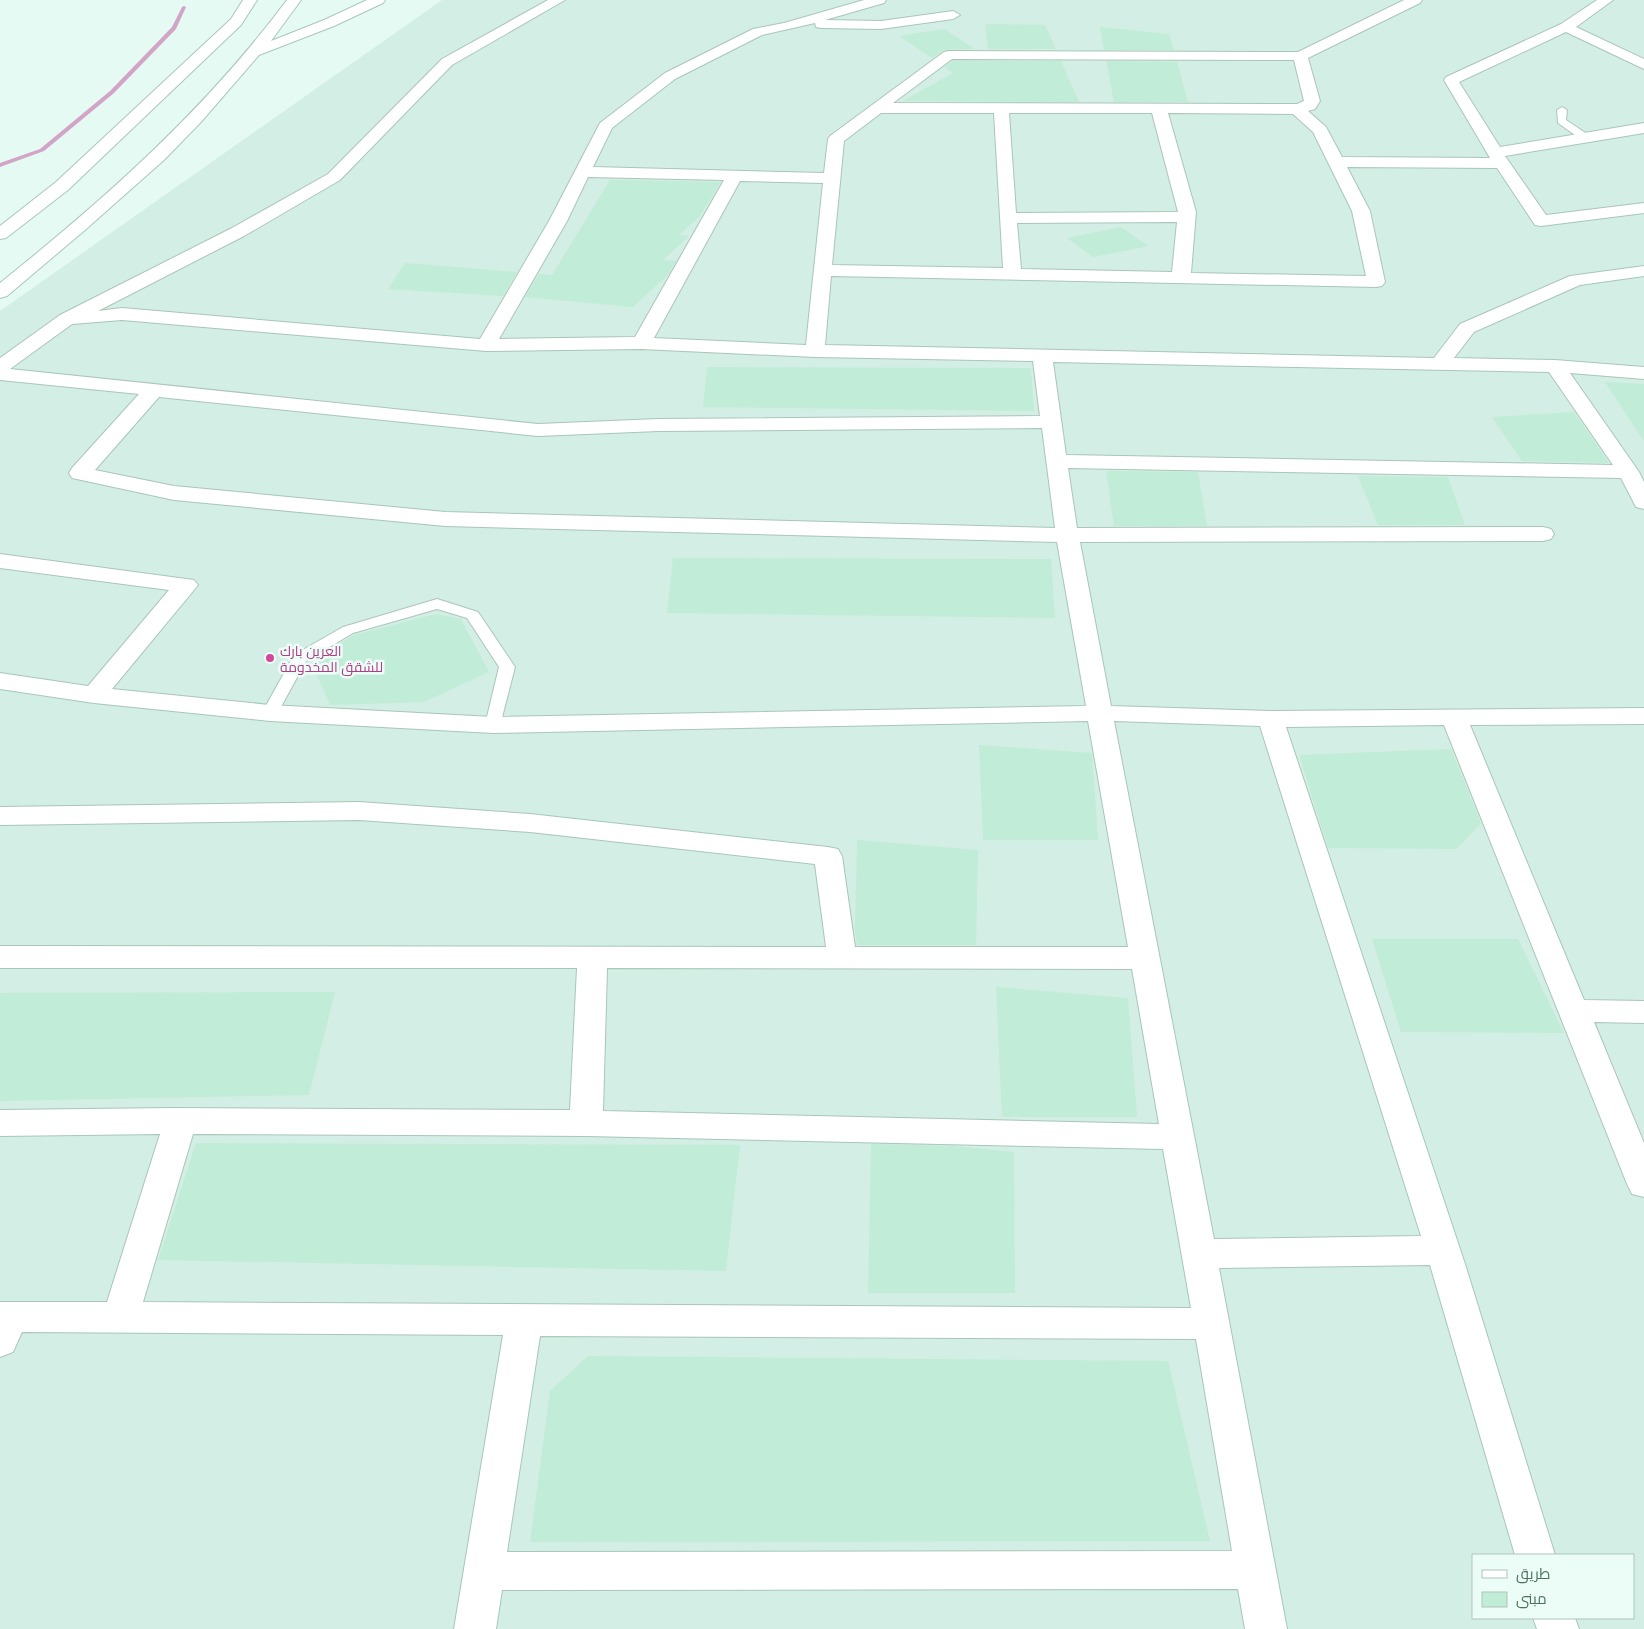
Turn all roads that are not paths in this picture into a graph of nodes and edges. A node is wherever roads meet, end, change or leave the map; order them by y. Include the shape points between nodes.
1 (250, 0) edge
2 (294, 0) edge
3 (378, 0) edge
4 (558, 0) edge
5 (879, 0) edge
6 (1415, 0) edge
7 (1606, 0) edge
8 (953, 15) dead end
9 (797, 24) junction
10 (1566, 27) junction
11 (256, 52) junction
12 (1300, 56) junction
13 (1644, 66) edge
14 (876, 108) junction
15 (1001, 108) junction
16 (1159, 109) junction
17 (1297, 109) junction
18 (1562, 110) dead end
19 (1644, 128) edge
20 (1586, 138) junction
21 (1498, 158) junction
22 (1336, 162) junction
23 (582, 172) junction
24 (735, 175) junction
25 (832, 178) junction
26 (1644, 208) edge
27 (1008, 218) junction
28 (1187, 218) junction
29 (0, 234) edge
30 (822, 270) junction
31 (1635, 272) edge
32 (1012, 274) junction
33 (1181, 278) junction
34 (1644, 284) edge
35 (0, 292) edge
36 (68, 319) junction
37 (641, 343) junction
38 (486, 345) junction
39 (815, 352) junction
40 (1042, 356) junction
41 (1439, 364) junction
42 (1554, 366) junction
43 (0, 367) edge
44 (1644, 373) edge
45 (0, 374) edge
46 (154, 390) junction
47 (1051, 422) junction
48 (1057, 461) junction
49 (1628, 472) junction
50 (1644, 502) edge
51 (1543, 534) dead end
52 (1067, 535) junction
53 (0, 561) edge
54 (0, 681) edge
55 (94, 695) junction
56 (270, 713) junction
57 (1099, 713) junction
58 (1644, 716) edge
59 (1271, 719) junction
60 (1454, 719) junction
61 (493, 725) junction
62 (0, 816) edge
63 (0, 957) edge
64 (592, 958) junction
65 (842, 958) junction
66 (1144, 958) junction
67 (1572, 1012) junction
68 (1644, 1012) edge
69 (180, 1121) junction
70 (0, 1123) edge
71 (586, 1123) junction
72 (1178, 1137) junction
73 (1644, 1184) edge
74 (1442, 1250) junction
75 (1199, 1254) junction
76 (120, 1318) junction
77 (524, 1320) junction
78 (1212, 1324) junction
79 (4, 1325) edge
80 (1535, 1554) edge
81 (1255, 1570) junction
82 (484, 1571) junction
83 (475, 1629) edge
84 (1266, 1629) edge

1 - 29 street via 236,22 62,186
2 - 11 street
3 - 11 street
4 - 36 street via 447,62 334,177 238,232
5 - 9 street
6 - 12 street
7 - 10 street
8 - 9 street via 881,25
9 - 23 street via 758,32 670,76 605,126
10 - 13 street
10 - 21 street via 1451,80
11 - 35 street via 209,104 126,185
12 - 14 street via 949,55
12 - 17 street via 1312,101 1310,106
14 - 15 street
14 - 25 street via 836,139
15 - 16 street
15 - 27 street
16 - 17 street
16 - 28 street
17 - 22 street via 1320,130
18 - 20 lane via 1561,121
19 - 20 street
20 - 21 street
21 - 22 street
21 - 26 street via 1541,221
22 - 33 street via 1361,211 1376,282
23 - 24 street
23 - 38 street via 558,221
24 - 25 street
24 - 37 street
25 - 30 street
27 - 28 street
27 - 32 street
28 - 33 street
30 - 32 street
30 - 39 street
31 - 34 street
31 - 41 street via 1576,280 1467,328
32 - 33 street
36 - 38 street via 122,314
36 - 43 street
37 - 38 street
37 - 39 street
39 - 40 street
40 - 41 street
40 - 47 street
41 - 42 street
42 - 44 street
42 - 49 street
45 - 46 street
46 - 47 street via 538,430 658,425
46 - 52 street via 80,473 174,493 445,518
47 - 48 street
48 - 49 street
48 - 52 street
49 - 50 street
51 - 52 street
52 - 57 street
53 - 55 street via 186,585
54 - 55 street
55 - 56 street
56 - 61 street
56 - 61 lane via 300,658 348,630 437,604 473,615 507,667
57 - 59 street
57 - 61 street
57 - 66 street
58 - 60 street
59 - 60 street
59 - 74 street
60 - 67 street
62 - 65 street via 359,812 530,824 828,856
63 - 64 street
64 - 65 street
64 - 71 street
65 - 66 street
66 - 72 street
67 - 68 street
67 - 73 street
69 - 70 street
69 - 71 street
69 - 76 street
71 - 72 street
72 - 75 street
74 - 75 street
74 - 80 street
75 - 78 street
76 - 77 street
76 - 79 street
77 - 78 street
77 - 82 street
78 - 81 street
81 - 82 street
81 - 84 street
82 - 83 street

